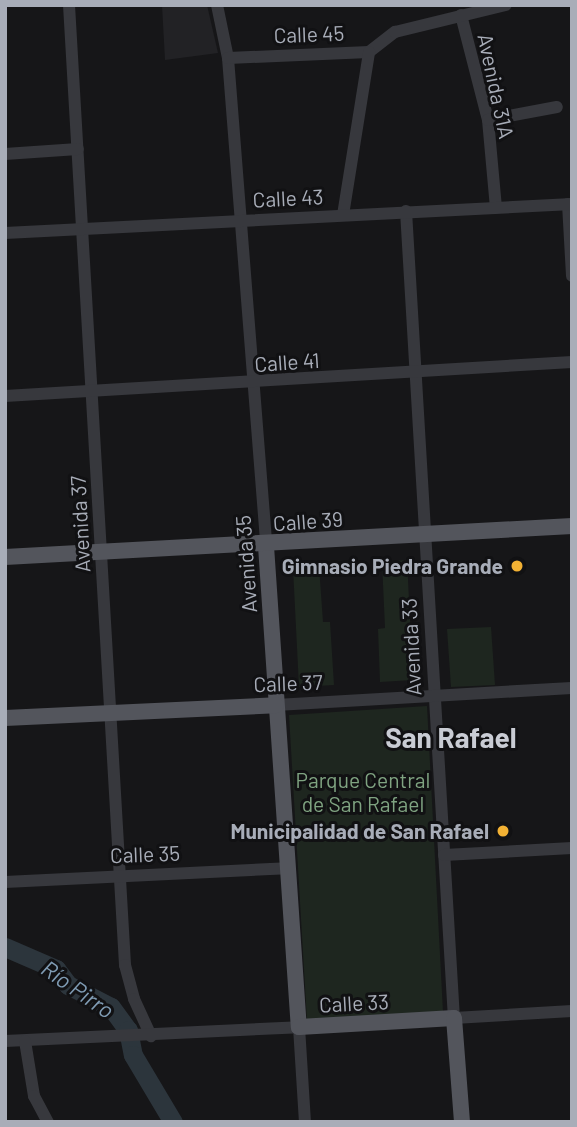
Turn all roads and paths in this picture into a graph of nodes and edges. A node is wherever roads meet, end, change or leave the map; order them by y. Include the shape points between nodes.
1 (69, 5) edge
2 (217, 5) edge
3 (499, 6) edge
4 (461, 15) junction
5 (369, 52) junction
6 (228, 58) junction
7 (557, 107) dead end
8 (488, 120) junction
9 (78, 149) junction
10 (5, 153) edge
11 (570, 204) edge
12 (496, 208) junction
13 (406, 211) junction
14 (343, 215) junction
15 (243, 219) junction
16 (83, 229) junction
17 (5, 233) edge
18 (572, 276) edge
19 (572, 362) edge
20 (415, 372) junction
21 (254, 383) junction
22 (92, 392) junction
23 (5, 396) edge
24 (572, 526) edge
25 (425, 534) junction
26 (267, 545) junction
27 (101, 551) junction
28 (5, 557) edge
29 (572, 688) edge
30 (435, 698) junction
31 (276, 705) junction
32 (111, 711) junction
33 (5, 718) edge
34 (572, 848) edge
35 (444, 855) junction
36 (287, 868) junction
37 (119, 874) junction
38 (5, 882) edge
39 (572, 1011) edge
40 (454, 1018) junction
41 (299, 1027) junction
42 (145, 1036) junction
43 (5, 1041) edge
44 (24, 1041) junction
45 (48, 1122) edge
46 (305, 1122) edge
47 (463, 1122) edge

1 - 9 street, Avenida 37
2 - 6 street, Avenida 35
3 - 4 street, Calle 45
4 - 5 street, Calle 45 via 395,32
4 - 8 street, Avenida 31A
5 - 6 street, Calle 45
5 - 14 street
6 - 15 street, Avenida 35
7 - 8 street
8 - 12 street, Avenida 31A
9 - 10 street
9 - 16 street, Avenida 37
11 - 12 street, Calle 43
11 - 18 street
12 - 13 street, Calle 43
13 - 14 street, Calle 43
13 - 20 street, Avenida 33
14 - 15 street, Calle 43
15 - 16 street, Calle 43
15 - 21 street, Avenida 35
16 - 17 street, Calle 43
16 - 22 street, Avenida 37
19 - 20 street, Calle 41
20 - 21 street, Calle 41
20 - 25 street, Avenida 33
21 - 22 street, Calle 41
21 - 26 street, Avenida 35
22 - 23 street, Calle 41
22 - 27 street, Avenida 37
24 - 25 main road, Calle 39
25 - 26 main road, Calle 39
25 - 30 street, Avenida 33
26 - 27 main road, Calle 39
26 - 31 main road, Avenida 35
27 - 28 main road, Calle 39
27 - 32 street, Avenida 37
29 - 30 street, Calle 37
30 - 31 street, Calle 37
30 - 35 street, Avenida 33
31 - 32 main road, Calle 37
31 - 36 main road, Avenida 35
32 - 33 main road, Calle 37
32 - 37 street, Avenida 37
34 - 35 street
35 - 40 street, Avenida 33
36 - 37 street, Calle 35
36 - 41 main road, Avenida 35
37 - 38 street, Calle 35
37 - 42 street, Avenida 37 via 126,972
39 - 40 street, Calle 33
40 - 41 main road, Calle 33
40 - 47 main road, Avenida 33
41 - 42 street, Calle 33
41 - 46 street, Avenida 35
42 - 44 street, Calle 33
43 - 44 street, Calle 33
44 - 45 street via 34,1096

